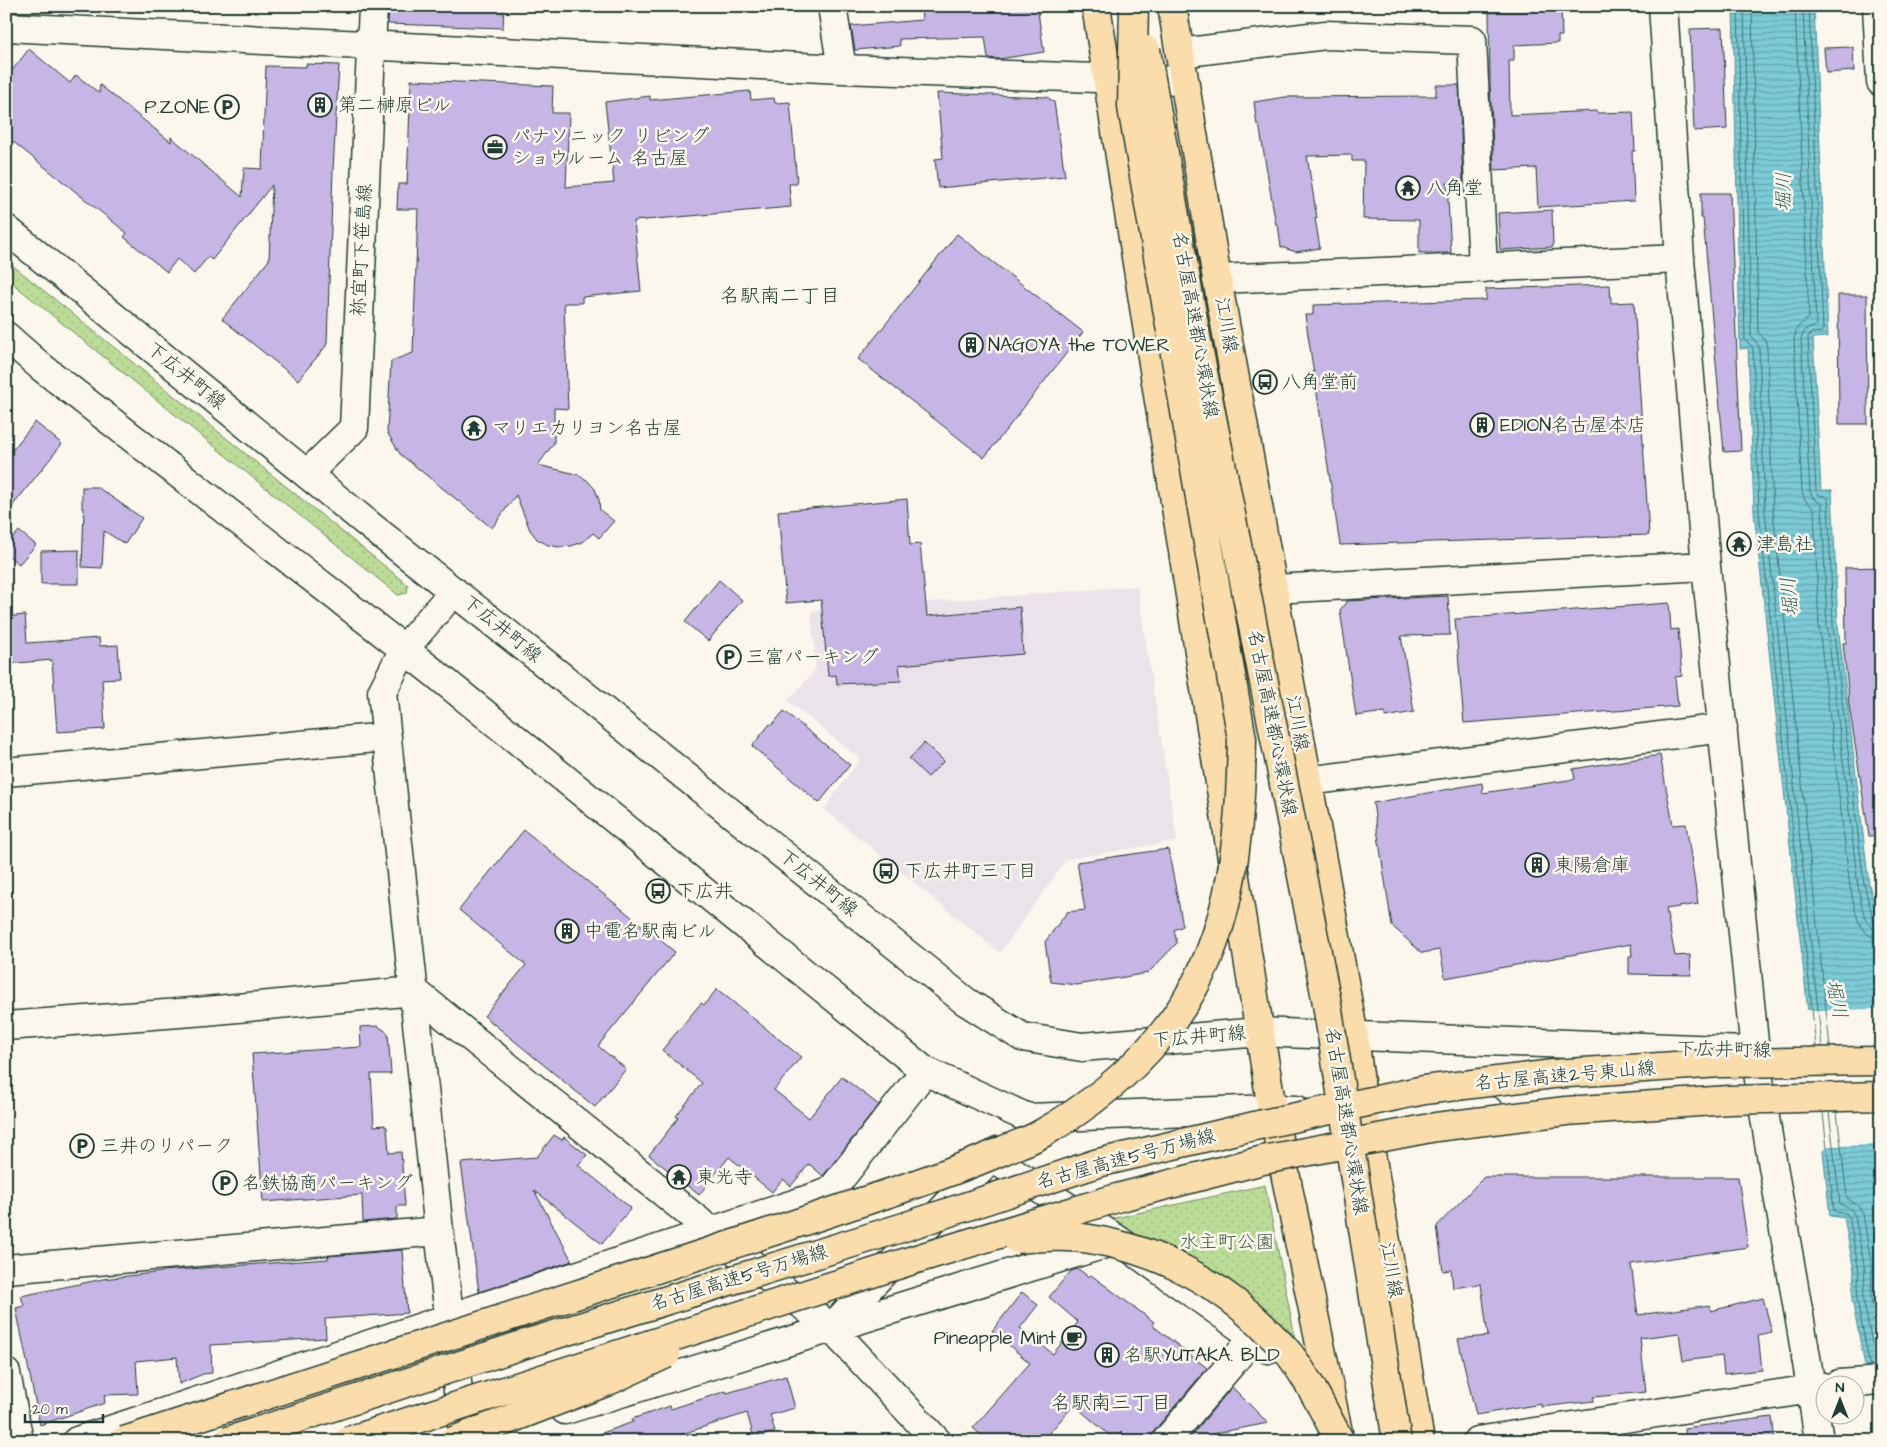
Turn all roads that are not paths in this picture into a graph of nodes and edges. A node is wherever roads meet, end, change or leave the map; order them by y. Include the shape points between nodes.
1 (373, 6) edge
2 (832, 6) edge
3 (1096, 6) edge
4 (1134, 6) edge
5 (1138, 6) edge
6 (1172, 6) edge
7 (1663, 6) edge
8 (1877, 6) edge
9 (19, 21) edge
10 (1880, 40) edge
11 (372, 46) junction
12 (1180, 53) junction
13 (842, 69) junction
14 (1107, 79) junction
15 (1184, 81) junction
16 (1881, 82) edge
17 (6, 229) edge
18 (1680, 260) junction
19 (1483, 268) junction
20 (1217, 279) junction
21 (6, 336) edge
22 (306, 474) junction
23 (1706, 566) junction
24 (1273, 589) junction
25 (454, 591) junction
26 (404, 649) junction
27 (1723, 728) junction
28 (387, 737) junction
29 (6, 772) edge
30 (1307, 781) junction
31 (414, 991) junction
32 (6, 1026) edge
33 (1260, 1032) junction
34 (1354, 1037) junction
35 (1881, 1049) edge
36 (1755, 1052) junction
37 (1881, 1061) edge
38 (925, 1070) junction
39 (1881, 1096) edge
40 (1881, 1109) edge
41 (1763, 1110) junction
42 (1364, 1112) junction
43 (1263, 1117) junction
44 (1028, 1118) junction
45 (991, 1157) junction
46 (1263, 1160) joint
47 (439, 1230) junction
48 (712, 1231) junction
49 (1118, 1240) junction
50 (6, 1270) edge
51 (449, 1318) junction
52 (831, 1328) junction
53 (1254, 1337) junction
54 (6, 1373) edge
55 (1828, 1374) edge
56 (1881, 1381) edge
57 (1864, 1383) edge
58 (1814, 1389) edge
59 (1334, 1409) junction
60 (1823, 1424) edge
61 (19, 1441) edge
62 (77, 1441) edge
63 (124, 1441) edge
64 (228, 1441) edge
65 (348, 1441) edge
66 (453, 1441) edge
67 (464, 1441) edge
68 (937, 1441) edge
69 (1166, 1441) edge
70 (1340, 1441) edge
71 (1397, 1441) edge
72 (1420, 1441) edge
73 (1477, 1441) edge
74 (1819, 1441) edge

1 - 11 street, 祢宜町下笹島線
2 - 13 street
3 - 14 main road
4 - 63 main road, bridge via 1132,107 1242,739 1237,840 1227,904 1210,953 1189,997 1164,1032 1129,1070 1091,1101 1040,1134 952,1172
5 - 71 main road, 名古屋高速都心環状線, bridge via 1195,331 1326,998
6 - 12 main road, 江川線
7 - 18 street
8 - 10 street
9 - 11 street
10 - 16 street
11 - 13 street
11 - 22 street, 祢宜町下笹島線 via 354,428
12 - 15 main road, 江川線
12 - 19 street via 1326,35 1472,40
13 - 14 street
14 - 15 street
14 - 33 main road
15 - 20 main road, 江川線
17 - 22 street, 下広井町線
18 - 19 street
18 - 23 street
19 - 20 street
20 - 24 main road, 江川線
21 - 26 street via 40,366
22 - 25 street, 下広井町線
23 - 24 street
23 - 27 street
24 - 30 main road, 江川線
25 - 26 street
25 - 33 street, 下広井町線 via 964,1001 1022,1037 1082,1047
26 - 28 street via 382,692
26 - 38 street
27 - 30 street
27 - 36 street
28 - 29 street
28 - 31 street
30 - 34 main road, 江川線
31 - 32 street
31 - 47 street
31 - 48 street
33 - 34 street, 下広井町線
33 - 43 main road
34 - 36 street, 下広井町線
34 - 42 main road, 江川線
35 - 36 street, 下広井町線
36 - 41 street
37 - 43 main road, 名古屋高速2号東山線, bridge via 1721,1063 1553,1074 1424,1090
38 - 44 street
38 - 48 street via 830,1192
39 - 46 main road, 名古屋高速2号東山線, bridge via 1729,1100 1566,1111 1436,1127
40 - 41 street
41 - 42 street
41 - 55 street
42 - 43 street
42 - 72 main road, 江川線
43 - 44 street
43 - 59 main road
43 - 64 main road, 名古屋高速5号万場線, bridge via 1098,1163
44 - 45 street
45 - 49 street
45 - 52 street
46 - 65 main road, 名古屋高速5号万場線, bridge via 1117,1198 912,1260
47 - 50 street
47 - 51 street
48 - 51 street
48 - 52 street
49 - 52 street
49 - 53 street
51 - 62 street
51 - 67 street
52 - 67 street
52 - 68 street
53 - 59 street
53 - 69 street
54 - 61 street
56 - 57 street
58 - 73 street
59 - 70 main road
60 - 74 street
66 - 70 main road, bridge via 606,1382 779,1298 836,1277 891,1260 980,1242 1047,1237 1088,1238 1141,1251 1184,1269 1220,1291 1253,1316 1290,1354

